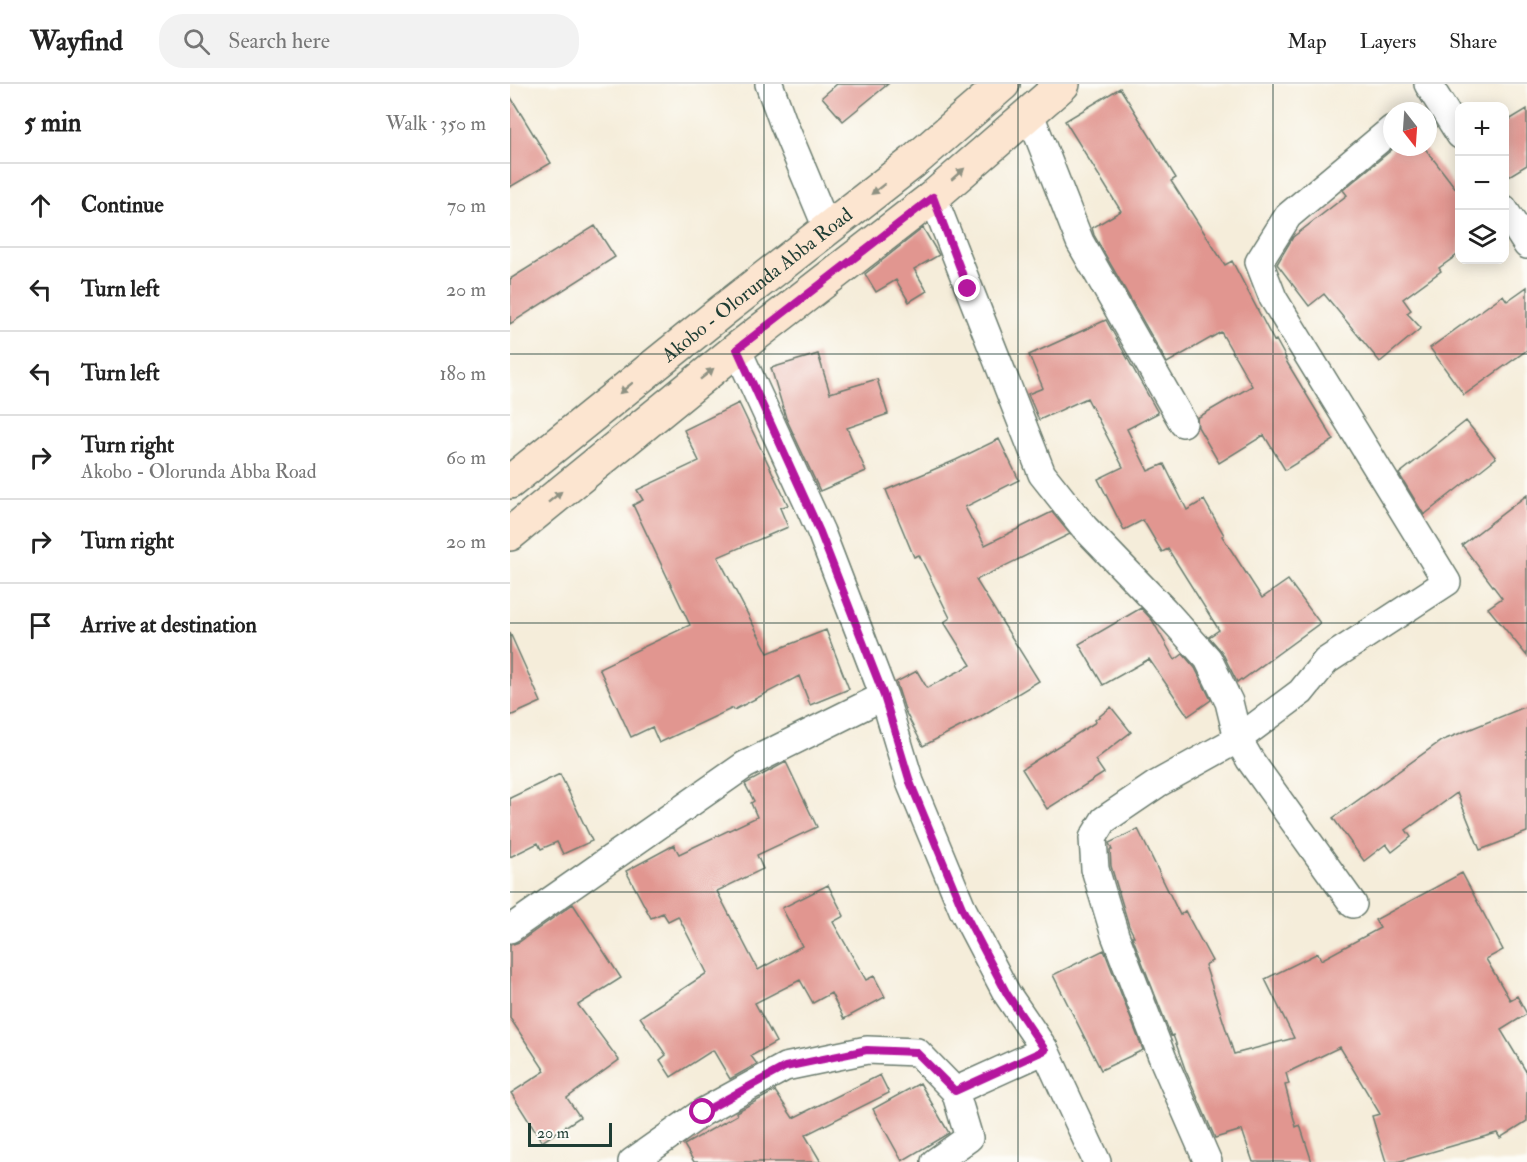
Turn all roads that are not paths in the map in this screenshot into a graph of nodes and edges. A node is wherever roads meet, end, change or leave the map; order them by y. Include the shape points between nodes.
1 (770, 84) edge
2 (1003, 84) edge
3 (1063, 84) edge
4 (1428, 98) edge
5 (1029, 112) junction
6 (1455, 129) edge
7 (1383, 137) edge
8 (933, 197) junction
9 (1505, 210) edge
10 (827, 228) junction
11 (1527, 245) edge
12 (737, 349) junction
13 (1183, 423) dead end
14 (510, 483) edge
15 (510, 534) edge
16 (884, 696) junction
17 (1238, 739) junction
18 (1353, 904) dead end
19 (510, 929) edge
20 (1045, 1050) junction
21 (955, 1091) junction
22 (632, 1162) edge
23 (935, 1162) edge
24 (1097, 1162) edge
25 (1208, 1162) edge

1 - 10 street
2 -> 10 main road, Akobo - Olorunda Abba Road via 913,162
3 - 5 main road, Akobo - Olorunda Abba Road
4 - 6 street
8 -> 5 main road, Akobo - Olorunda Abba Road
5 - 13 street via 1080,242
7 - 17 street via 1288,216 1259,262 1273,298 1447,582 1326,662 1301,692
8 - 12 main road, Akobo - Olorunda Abba Road
8 - 17 street via 1042,474 1083,526 1208,659 1229,702
9 - 11 street
10 -> 14 main road, Akobo - Olorunda Abba Road
15 -> 12 main road, Akobo - Olorunda Abba Road
12 - 16 street via 820,532
16 - 19 street via 745,765
16 - 20 street via 910,782 963,910 1007,994
17 - 18 street
17 - 25 street via 1157,784 1104,820 1093,838 1095,869 1115,935
20 - 21 street
20 - 24 street
21 - 22 street via 916,1052 867,1050 785,1067 703,1112
21 - 23 street via 969,1138

